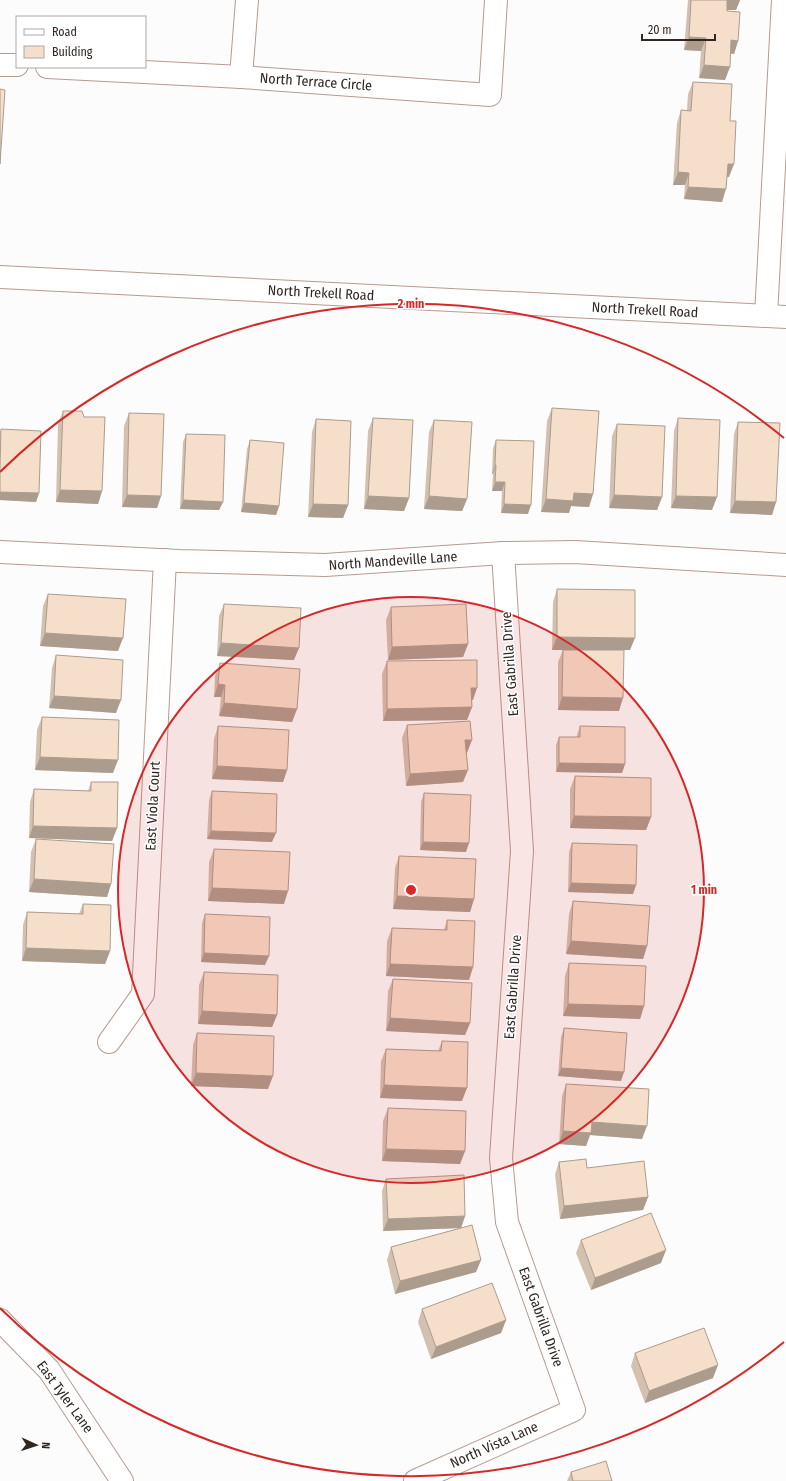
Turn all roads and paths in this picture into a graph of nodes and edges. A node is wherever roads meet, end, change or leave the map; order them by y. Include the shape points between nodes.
1 (247, 0) edge
2 (496, 0) edge
3 (784, 0) edge
4 (0, 65) edge
5 (16, 66) edge
6 (66, 68) edge
7 (241, 77) junction
8 (0, 277) edge
9 (776, 317) edge
10 (0, 552) edge
11 (503, 553) junction
12 (165, 560) junction
13 (786, 565) edge
14 (109, 1042) dead end
15 (0, 1320) edge
16 (574, 1410) joint
17 (122, 1481) edge
18 (415, 1481) edge

1 - 7 street
2 - 7 street, North Terrace Circle via 490,95
3 - 9 street
4 - 5 street
6 - 7 street, North Terrace Circle
8 - 9 street, North Trekell Road
10 - 12 street, North Mandeville Lane
11 - 12 street, North Mandeville Lane via 326,565
11 - 13 street, North Mandeville Lane via 575,552
11 - 16 street, East Gabrilla Drive via 522,851 501,1158 507,1222
12 - 14 street, East Viola Court via 143,994
15 - 17 street, East Tyler Lane via 49,1370
16 - 18 street, North Vista Lane

